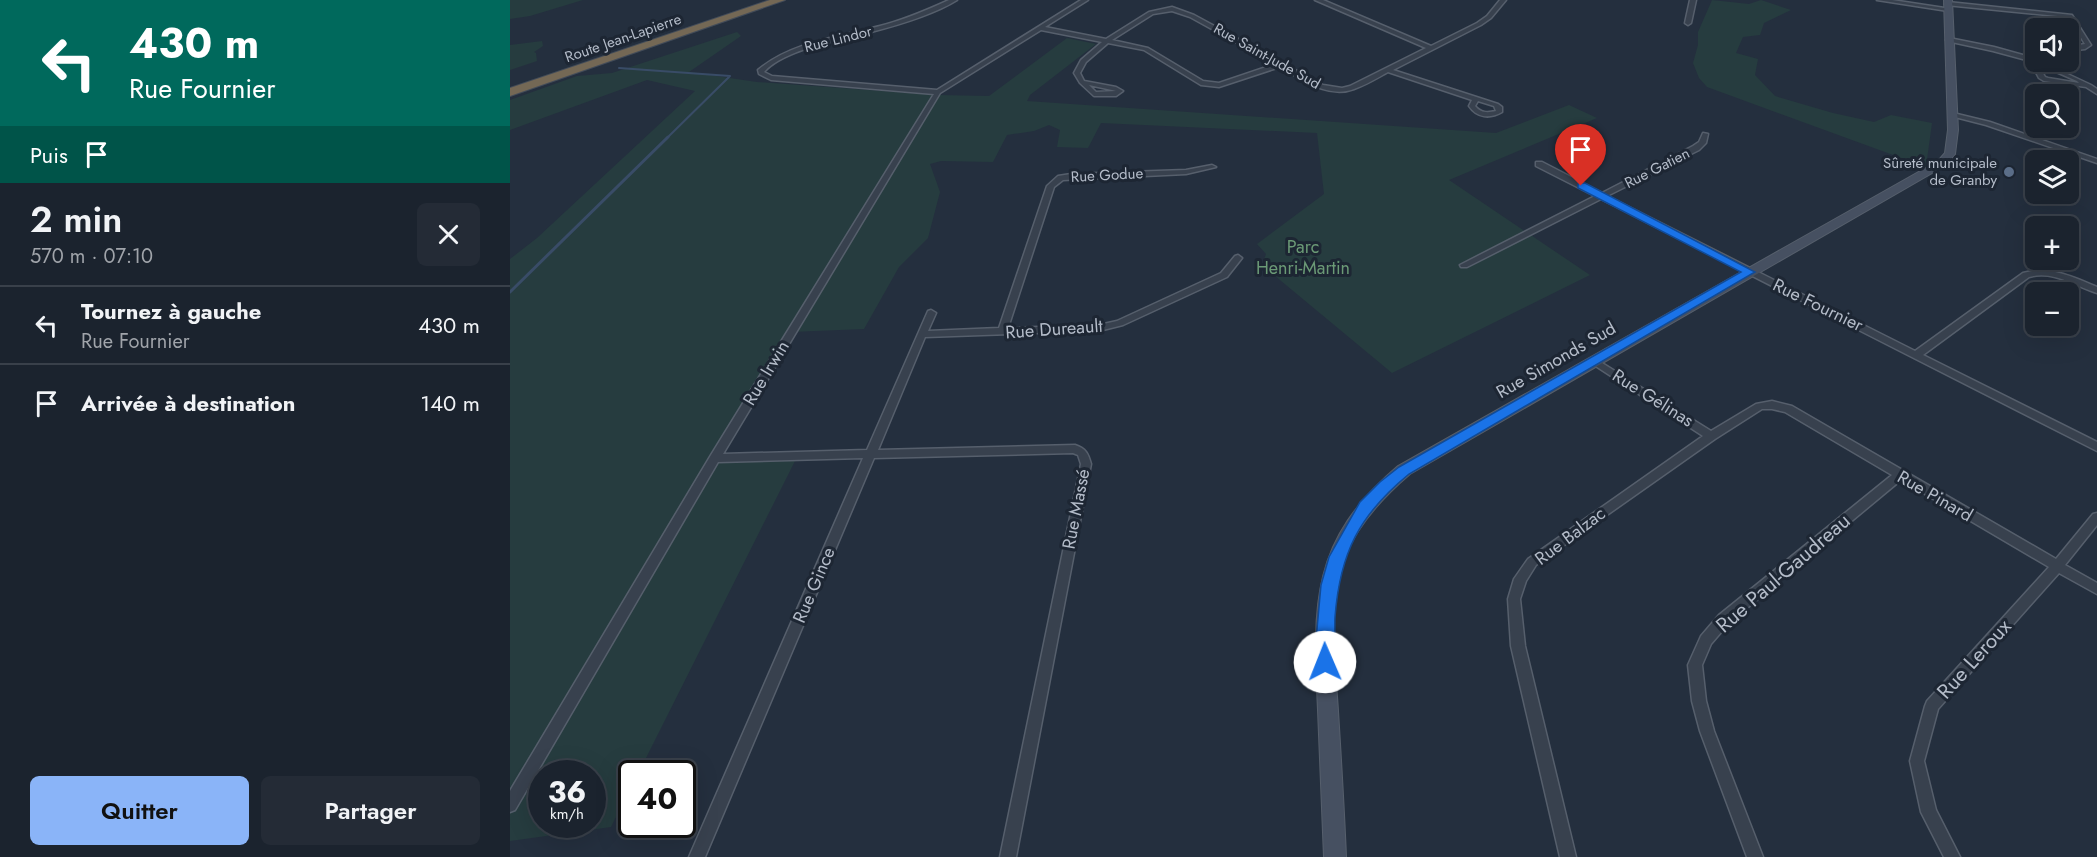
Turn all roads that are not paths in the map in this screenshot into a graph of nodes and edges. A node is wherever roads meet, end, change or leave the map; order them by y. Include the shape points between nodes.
1 (780, 0) edge
2 (954, 0) edge
3 (1085, 0) edge
4 (1318, 0) edge
5 (1503, 0) edge
6 (1693, 0) edge
7 (1880, 0) edge
8 (1948, 4) edge
9 (1688, 23) dead end
10 (1040, 28) junction
11 (1949, 40) junction
12 (1107, 41) junction
13 (2079, 43) edge
14 (2088, 45) junction
15 (1431, 48) junction
16 (2079, 48) edge
17 (2025, 57) edge
18 (1279, 64) junction
19 (1388, 70) junction
20 (2040, 72) edge
21 (2061, 72) edge
22 (2079, 80) junction
23 (2097, 81) edge
24 (1082, 82) junction
25 (2089, 86) junction
26 (510, 92) edge
27 (938, 92) junction
28 (2097, 92) edge
29 (1476, 99) dead end
30 (1953, 115) junction
31 (1705, 134) dead end
32 (2097, 161) edge
33 (1539, 164) dead end
34 (1212, 166) dead end
35 (1602, 196) junction
36 (1239, 258) dead end
37 (1464, 265) dead end
38 (1749, 272) junction
39 (2097, 290) edge
40 (931, 313) dead end
41 (1002, 332) junction
42 (922, 334) junction
43 (1917, 354) junction
44 (1594, 361) junction
45 (1772, 405) joint
46 (1711, 435) junction
47 (2097, 447) edge
48 (871, 453) junction
49 (715, 458) junction
50 (1899, 475) junction
51 (2097, 517) edge
52 (2057, 566) junction
53 (2097, 589) edge
54 (510, 805) edge
55 (697, 857) edge
56 (1008, 857) edge
57 (1335, 857) edge
58 (1568, 857) edge
59 (1755, 857) edge
60 (1952, 857) edge

1 - 26 highway, Route Jean-Lapierre
2 - 27 street, Rue Lindor via 884,27 813,43 761,70 771,78
3 - 10 street, Rue Irwin
4 - 15 street
5 - 15 street, Rue Saint-Jude Sud via 1479,24
6 - 9 street
7 - 8 street
8 - 11 street, Rue Simonds Sud
8 - 14 street via 2070,16
10 - 12 street
10 - 27 street, Rue Irwin
11 - 17 street
11 - 30 street, Rue Simonds Sud
12 - 18 street via 1146,49 1209,86
12 - 18 street, Rue Saint-Jude Sud via 1151,13 1172,9
12 - 24 street, Rue Saint-Jude Sud via 1083,61 1077,72
13 - 14 street
14 - 16 street
15 - 19 street, Rue Saint-Jude Sud
18 - 19 street, Rue Saint-Jude Sud via 1332,90 1352,88
19 - 29 street
20 - 25 street via 2046,80
21 - 22 street
22 - 23 street
22 - 25 street
24 - 24 street via 1114,88 1120,91 1094,94
25 - 28 street
27 - 49 street, Rue Irwin
30 - 32 street via 1988,123
30 - 38 street, Rue Simonds Sud via 1953,142 1942,163
31 - 35 street, Rue Gatien via 1696,148
33 - 35 street, Rue Fournier
34 - 41 street, Rue Godue via 1186,172 1071,176 1054,182
35 - 37 street, Rue Gatien
35 - 38 street, Rue Fournier
36 - 41 street, Rue Dureault via 1224,275 1120,323 1099,328
38 - 43 street, Rue Fournier
38 - 44 street, Rue Simonds Sud
39 - 43 street via 2056,274 2034,272
40 - 42 street, Rue Gince
41 - 42 street, Rue Dureault
42 - 48 street, Rue Gince
43 - 47 street, Rue Fournier
44 - 46 street, Rue Gélinas
44 - 57 street, Rue Simonds Sud via 1404,470 1366,506 1348,534 1336,557 1329,585 1324,640
45 - 46 street, Rue Balzac via 1760,406
45 - 50 street, Rue Pinard via 1788,409
46 - 58 street, Rue Balzac via 1532,562 1520,579 1514,599 1518,646
48 - 49 street, Rue Massé
48 - 55 street, Rue Gince
48 - 56 street, Rue Massé via 1075,449 1086,458
49 - 54 street, Rue Irwin
50 - 52 street, Rue Pinard
50 - 59 street, Rue Paul-Gaudreau via 1725,619 1706,640 1695,664 1707,731
51 - 52 street, Rue Leroux
52 - 53 street, Rue Pinard
52 - 60 street, Rue Leroux via 1932,706 1917,761 1929,812

